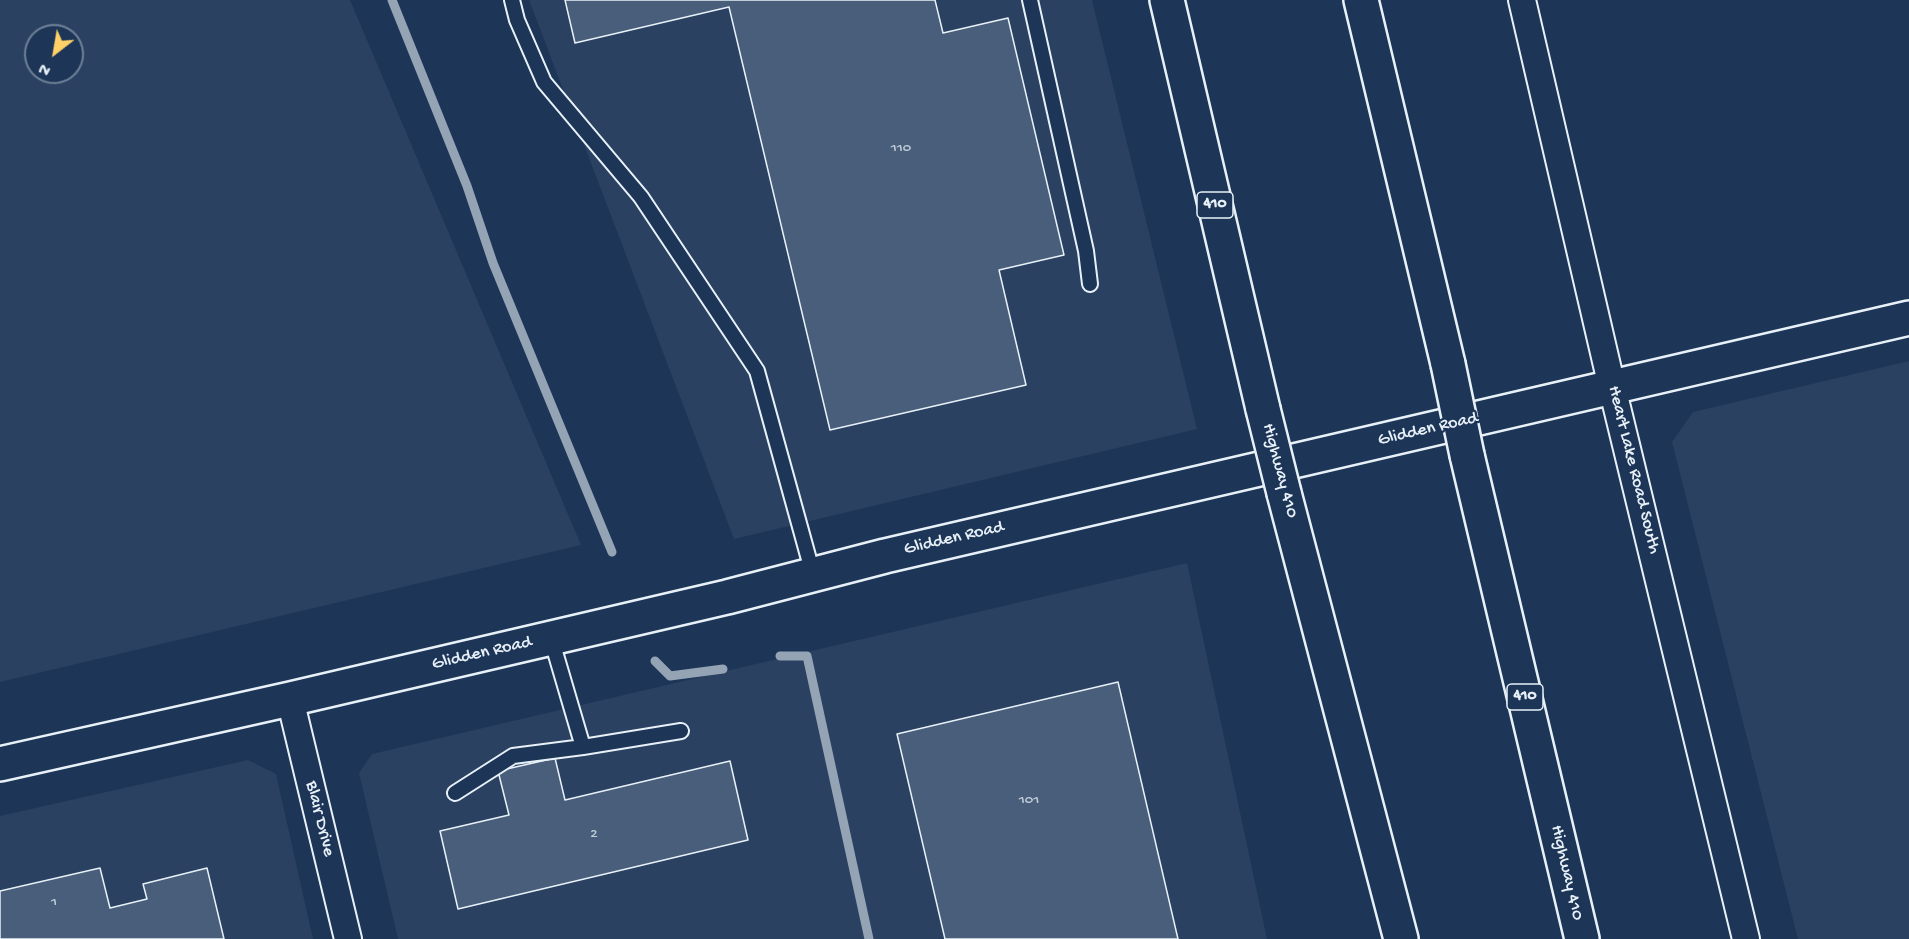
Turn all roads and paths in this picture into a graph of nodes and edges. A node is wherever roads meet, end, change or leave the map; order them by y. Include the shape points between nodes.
1 (512, 0) edge
2 (1030, 0) edge
3 (1167, 0) edge
4 (1361, 0) edge
5 (1522, 0) edge
6 (1090, 284) dead end
7 (1909, 318) edge
8 (1612, 387) junction
9 (813, 574) junction
10 (551, 638) junction
11 (290, 699) junction
12 (681, 731) dead end
13 (583, 747) junction
14 (0, 764) edge
15 (455, 793) dead end
16 (348, 939) edge
17 (1401, 939) edge
18 (1582, 939) edge
19 (1746, 939) edge

1 - 9 lane via 544,82 641,197 757,371
2 - 6 lane
3 - 17 main road, Highway 410 / 410, bridge via 1263,409
4 - 18 main road, Highway 410 / 410, bridge
5 - 8 street, Heart Lake Road South
7 - 8 main road, Glidden Road
8 - 9 main road, Glidden Road
8 - 19 street, Heart Lake Road South
9 - 10 main road, Glidden Road
10 - 11 main road, Glidden Road
10 - 13 lane
11 - 14 main road, Glidden Road
11 - 16 street, Blair Drive
12 - 13 lane
13 - 15 lane via 513,756

